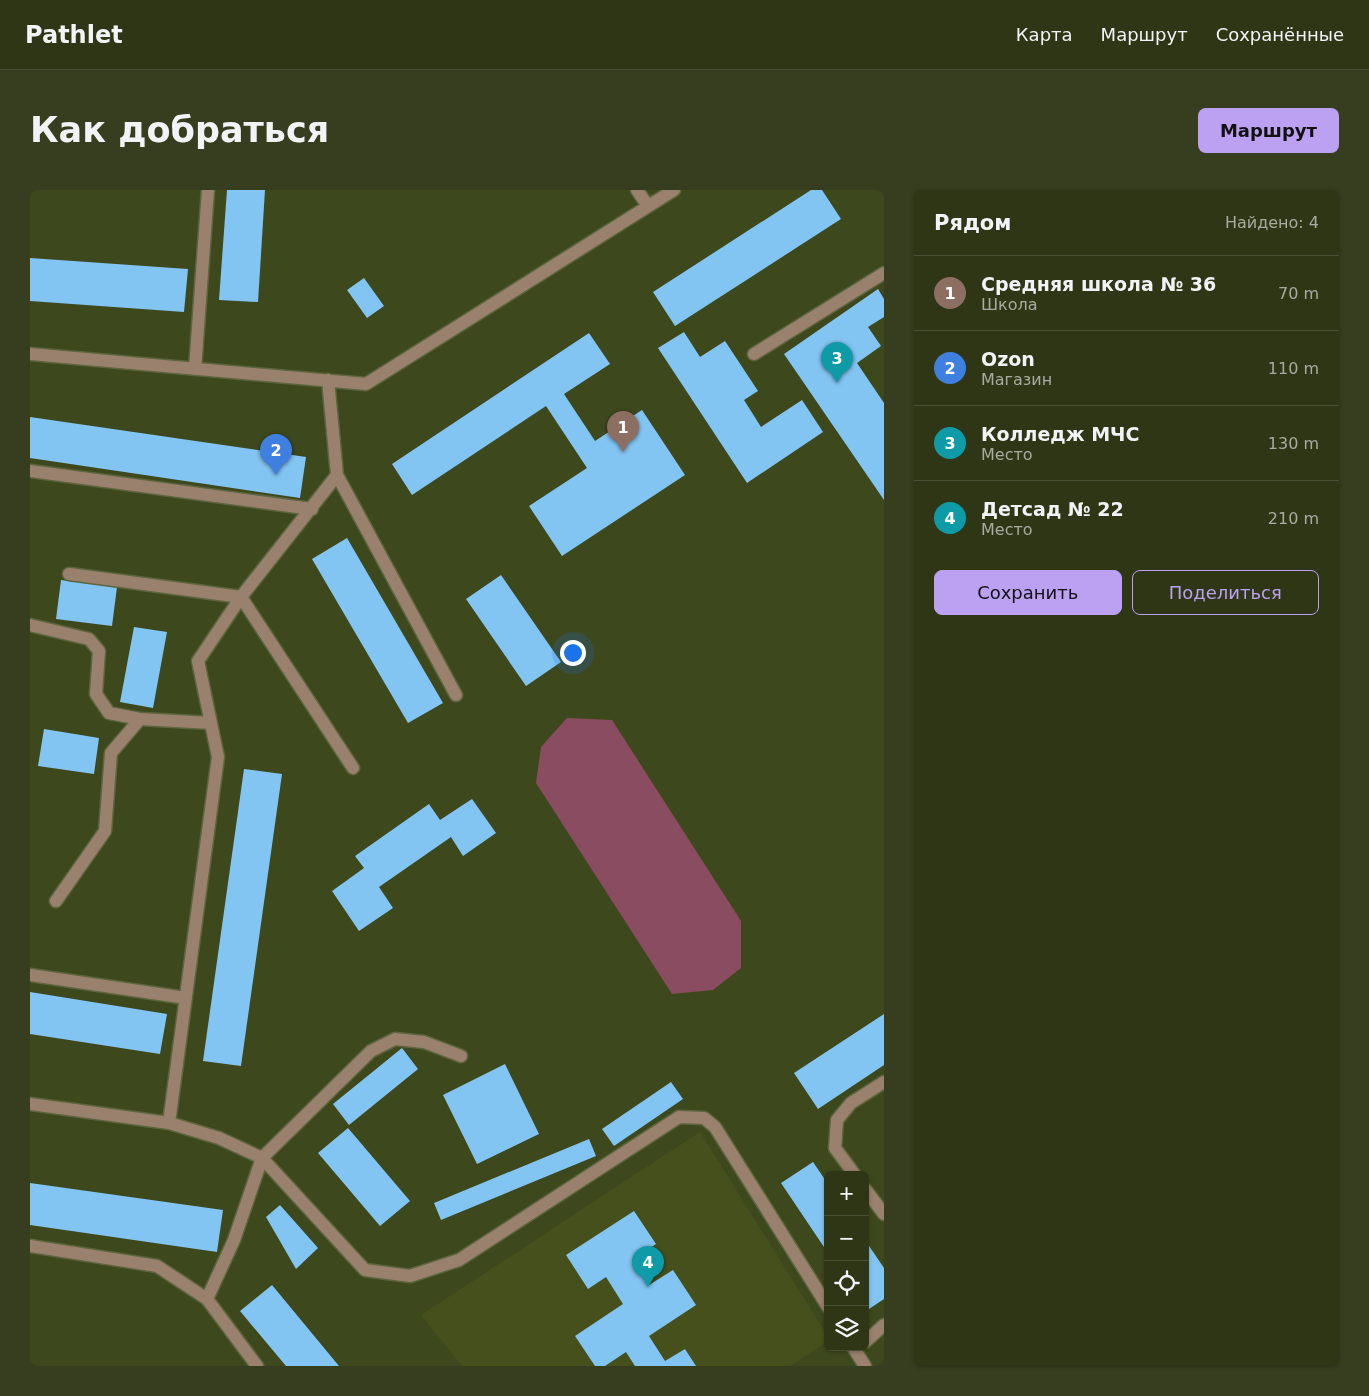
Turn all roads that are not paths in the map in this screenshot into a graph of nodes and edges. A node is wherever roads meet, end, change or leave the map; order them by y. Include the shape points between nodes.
1 (208, 190) edge
2 (637, 190) edge
3 (674, 190) edge
4 (648, 206) junction
5 (884, 273) edge
6 (30, 354) edge
7 (754, 354) dead end
8 (195, 369) junction
9 (328, 380) junction
10 (30, 470) edge
11 (337, 475) junction
12 (312, 509) junction
13 (70, 574) dead end
14 (241, 597) junction
15 (30, 625) edge
16 (456, 695) dead end
17 (140, 719) junction
18 (211, 723) junction
19 (354, 768) dead end
20 (56, 901) dead end
21 (30, 975) edge
22 (186, 998) junction
23 (461, 1056) dead end
24 (884, 1082) edge
25 (30, 1104) edge
26 (169, 1123) junction
27 (262, 1158) junction
28 (852, 1171) edge
29 (869, 1194) edge
30 (884, 1214) edge
31 (30, 1246) edge
32 (207, 1299) junction
33 (827, 1306) edge
34 (884, 1325) edge
35 (869, 1338) edge
36 (858, 1351) edge
37 (257, 1366) edge
38 (865, 1366) edge

1 - 8 street
2 - 4 street
3 - 4 street
4 - 9 street via 366,384
5 - 7 street
6 - 8 street
8 - 9 street
9 - 11 street
10 - 12 street
11 - 12 street
11 - 16 street
12 - 14 street
13 - 14 street
14 - 18 street via 198,661
14 - 19 street
15 - 17 street via 89,639 99,651 96,694 109,713
17 - 18 street
17 - 20 street via 111,753 105,831
18 - 22 street via 218,757
21 - 22 street
22 - 26 street
23 - 27 street via 424,1042 395,1039 371,1051
24 - 28 street via 851,1103 837,1120 835,1148
25 - 26 street
26 - 27 street via 219,1138
27 - 32 street via 234,1240
27 - 33 street via 365,1270 410,1276 460,1260 679,1117 704,1118 715,1127
29 - 30 street
31 - 32 street via 157,1266
32 - 37 street
34 - 35 street
36 - 38 street

